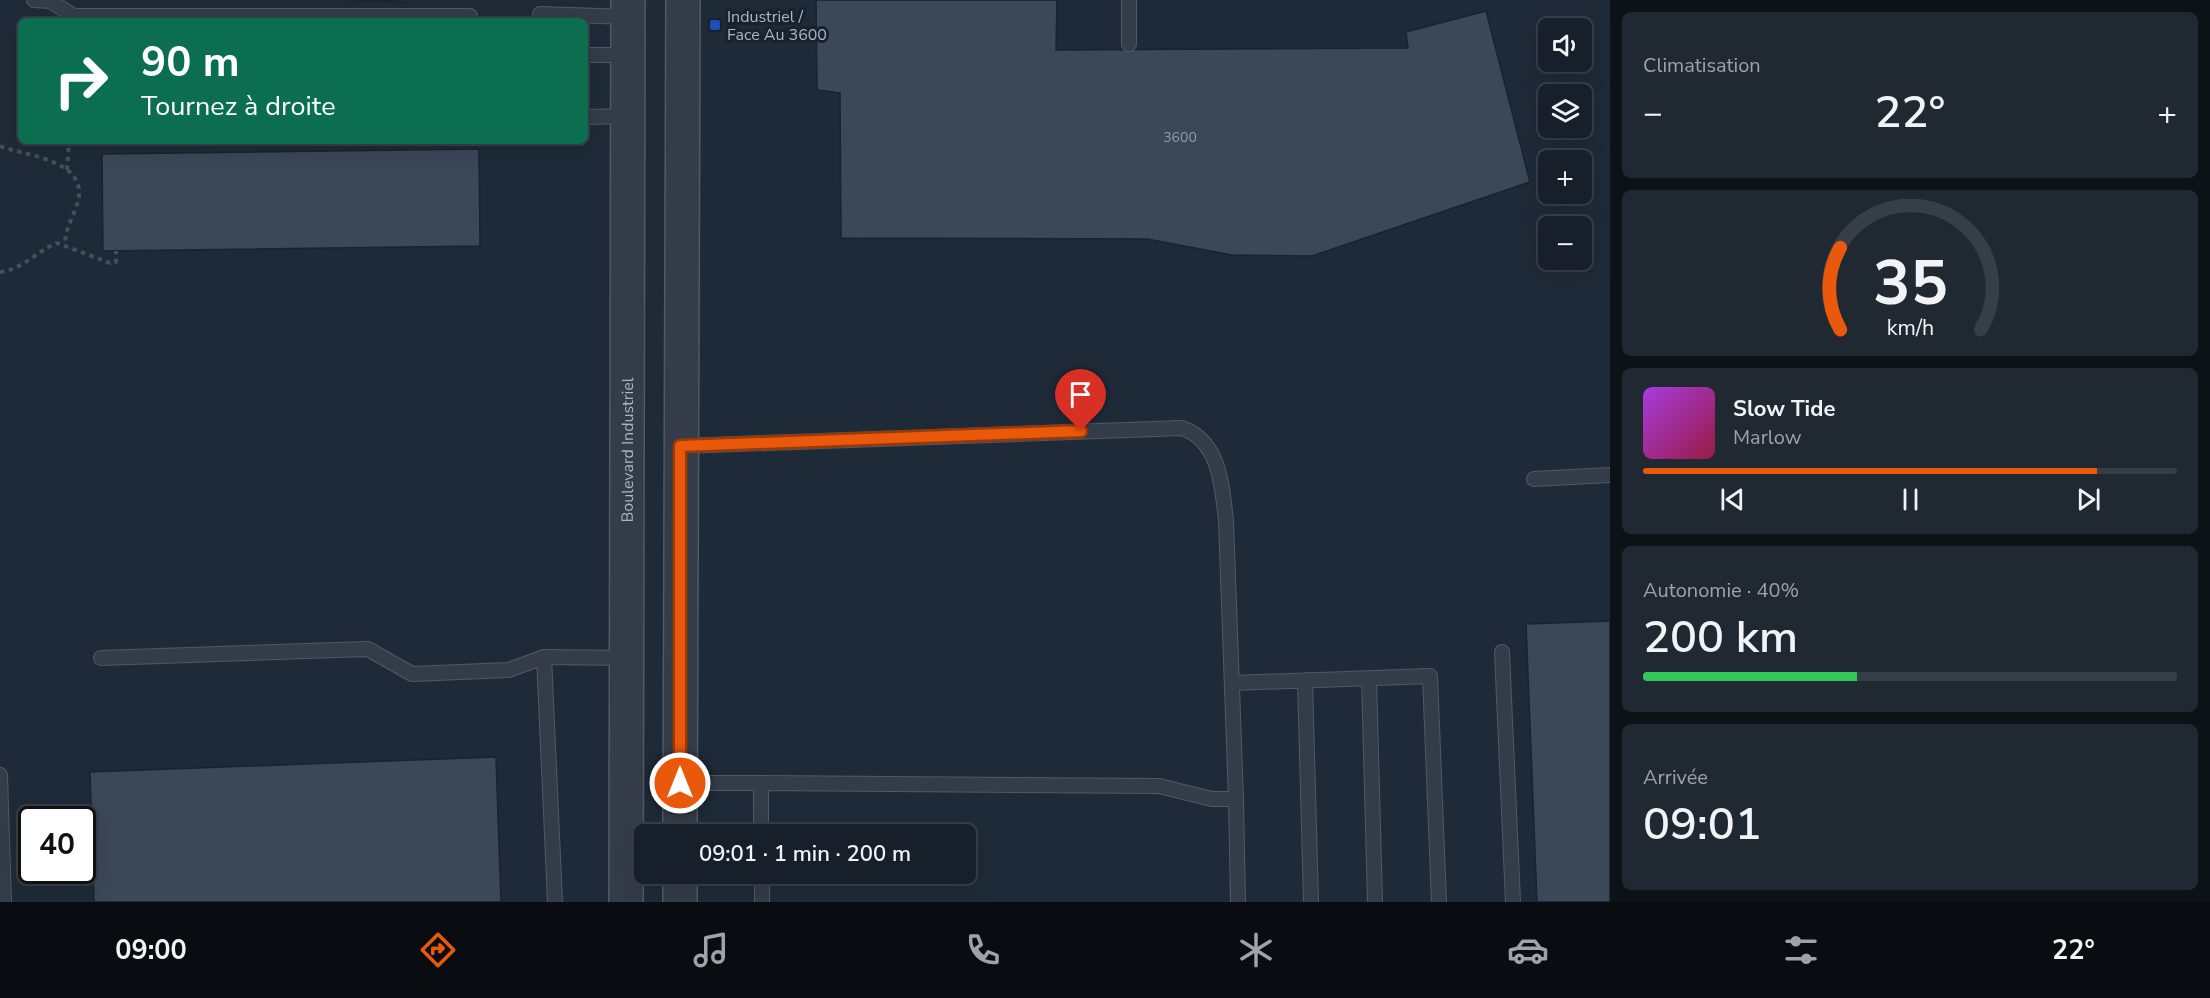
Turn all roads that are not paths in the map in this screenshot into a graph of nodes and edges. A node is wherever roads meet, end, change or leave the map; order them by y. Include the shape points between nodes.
1 (34, 0) edge
2 (682, 0) edge
3 (1128, 0) edge
4 (628, 9) edge
5 (540, 14) dead end
6 (470, 15) dead end
7 (1129, 44) dead end
8 (588, 55) edge
9 (628, 55) junction
10 (628, 116) junction
11 (588, 117) edge
12 (680, 446) junction
13 (1610, 475) edge
14 (1534, 479) dead end
15 (1502, 652) dead end
16 (544, 657) junction
17 (101, 658) dead end
18 (627, 658) junction
19 (1369, 678) junction
20 (1305, 680) junction
21 (1232, 683) junction
22 (0, 775) edge
23 (680, 783) junction
24 (761, 783) junction
25 (1236, 799) junction
26 (680, 824) edge
27 (761, 824) edge
28 (680, 884) edge
29 (762, 884) edge
30 (4, 902) edge
31 (555, 902) edge
32 (626, 902) edge
33 (680, 902) edge
34 (762, 902) edge
35 (1238, 902) edge
36 (1311, 902) edge
37 (1375, 902) edge
38 (1438, 902) edge
39 (1513, 902) edge

1 - 6 lane via 50,1 74,16
2 - 12 street
3 - 7 lane
4 - 5 lane
4 - 9 street, Boulevard Industriel
8 - 9 lane
9 - 10 street, Boulevard Industriel
10 - 11 lane
10 - 18 street, Boulevard Industriel
12 - 21 lane via 1172,428 1191,431 1210,452 1224,498
12 - 23 street
13 - 14 lane
15 - 39 lane
16 - 17 lane via 508,670 412,674 368,649
16 - 18 lane
16 - 31 lane
18 - 32 street, Boulevard Industriel
19 - 20 lane
19 - 37 lane
19 - 38 lane via 1430,676
20 - 21 lane
20 - 36 lane
21 - 25 lane
22 - 30 lane
23 - 24 lane
23 - 26 street
24 - 25 lane via 1159,786 1212,799
24 - 27 lane
25 - 35 lane
28 - 33 street
29 - 34 lane

